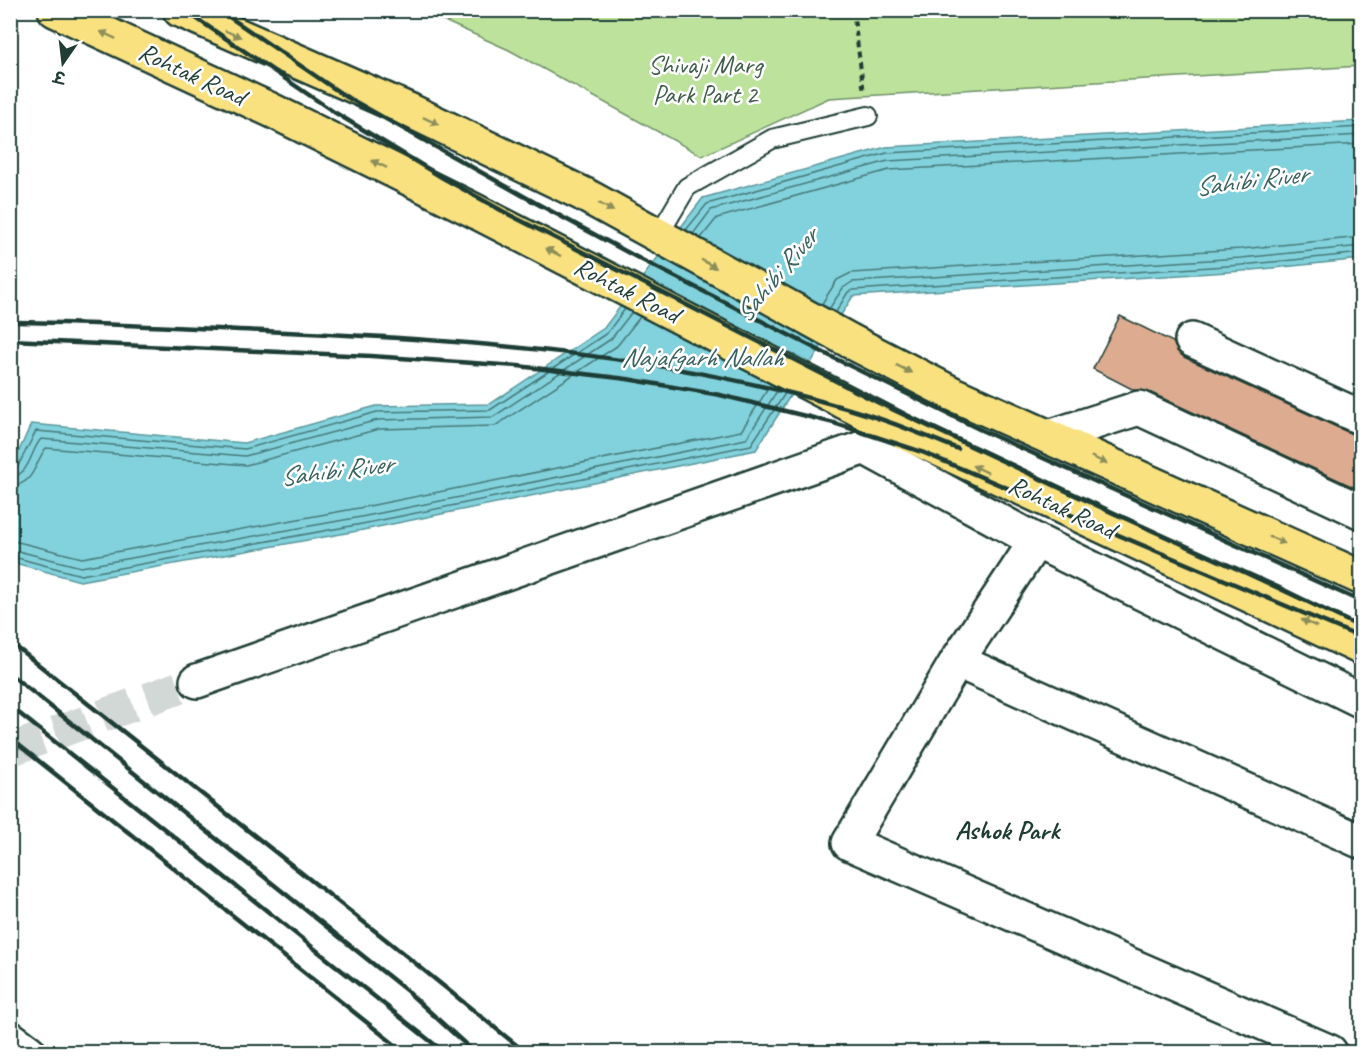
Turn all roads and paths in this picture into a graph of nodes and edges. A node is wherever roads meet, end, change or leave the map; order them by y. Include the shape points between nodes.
1 (55, 10) edge
2 (180, 10) edge
3 (853, 10) edge
4 (868, 116) joint
5 (658, 236) junction
6 (1192, 340) dead end
7 (1362, 418) edge
8 (905, 433) junction
9 (1049, 437) junction
10 (864, 447) junction
11 (1362, 512) edge
12 (1036, 541) junction
13 (1362, 578) edge
14 (1362, 648) edge
15 (957, 660) junction
16 (197, 681) tunnel mouth
17 (1362, 701) edge
18 (1362, 842) edge
19 (10, 1038) edge
20 (29, 1053) edge
21 (1330, 1053) edge

8 -> 1 main road, Rohtak Road via 271,110
2 -> 5 main road, Rohtak Road via 411,111 583,194
3 - 4 path
4 - 5 lane via 772,139 687,187
5 -> 9 main road, Rohtak Road via 953,394
6 - 7 street
8 - 10 street
14 -> 8 main road, Rohtak Road
9 - 11 street via 1139,408
9 -> 13 main road, Rohtak Road
10 - 12 street
10 - 16 street
12 - 15 street
12 - 17 street
15 - 18 street
15 - 21 street via 849,843
19 - 20 street

